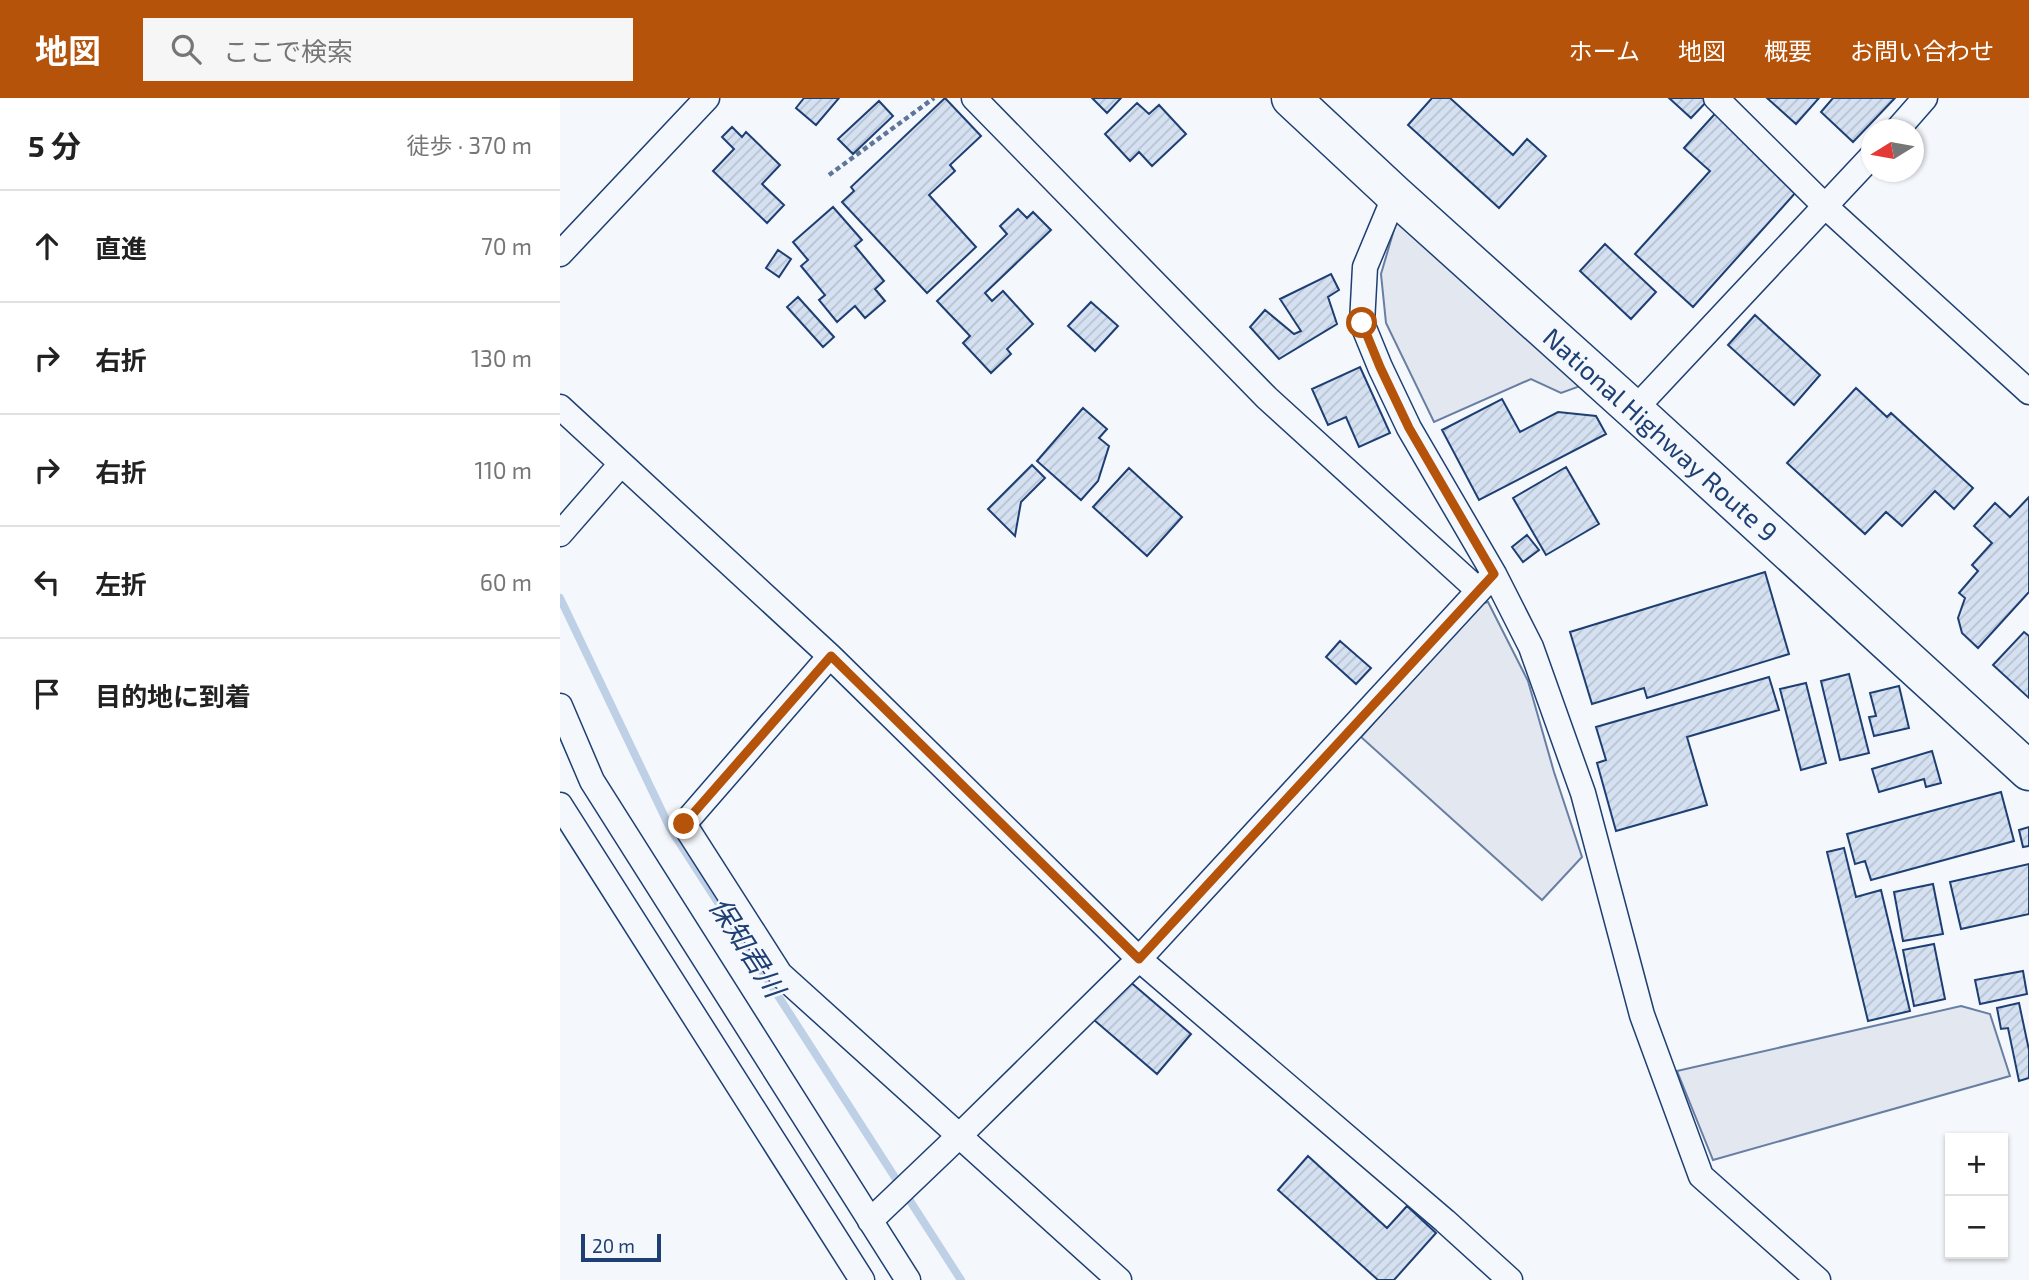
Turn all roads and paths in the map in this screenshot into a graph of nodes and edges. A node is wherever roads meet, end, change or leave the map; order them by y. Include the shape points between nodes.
1 (707, 98) edge
2 (934, 98) edge
3 (974, 98) edge
4 (1291, 98) edge
5 (1716, 98) edge
6 (1925, 98) edge
7 (1907, 119) edge
8 (1861, 168) edge
9 (829, 175) dead end
10 (1395, 195) junction
11 (1826, 207) junction
12 (560, 254) edge
13 (2029, 392) edge
14 (560, 407) edge
15 (1634, 410) junction
16 (621, 464) junction
17 (560, 534) edge
18 (1486, 582) junction
19 (831, 656) junction
20 (560, 706) edge
21 (2029, 771) edge
22 (560, 805) edge
23 (1139, 959) junction
24 (959, 1136) junction
25 (870, 1221) junction
26 (862, 1280) edge
27 (908, 1280) edge
28 (1119, 1280) edge
29 (1510, 1280) edge
30 (1818, 1280) edge

1 - 12 street
2 - 9 path
3 - 18 street via 1267,398
4 - 10 highway, National Highway Route 9
5 - 11 street
6 - 7 street
8 - 11 street
10 - 15 highway, National Highway Route 9
10 - 18 street via 1365,267 1362,323
11 - 13 street
11 - 15 street
14 - 16 street
15 - 21 highway, National Highway Route 9
16 - 17 street
16 - 19 street
18 - 23 street
18 - 30 street via 1531,647 1583,793 1642,1015 1701,1176
19 - 23 street
19 - 24 street via 684,824 780,974
20 - 25 street via 593,781
22 - 26 street
23 - 24 street
23 - 29 street
24 - 25 street
24 - 28 street
25 - 27 street

